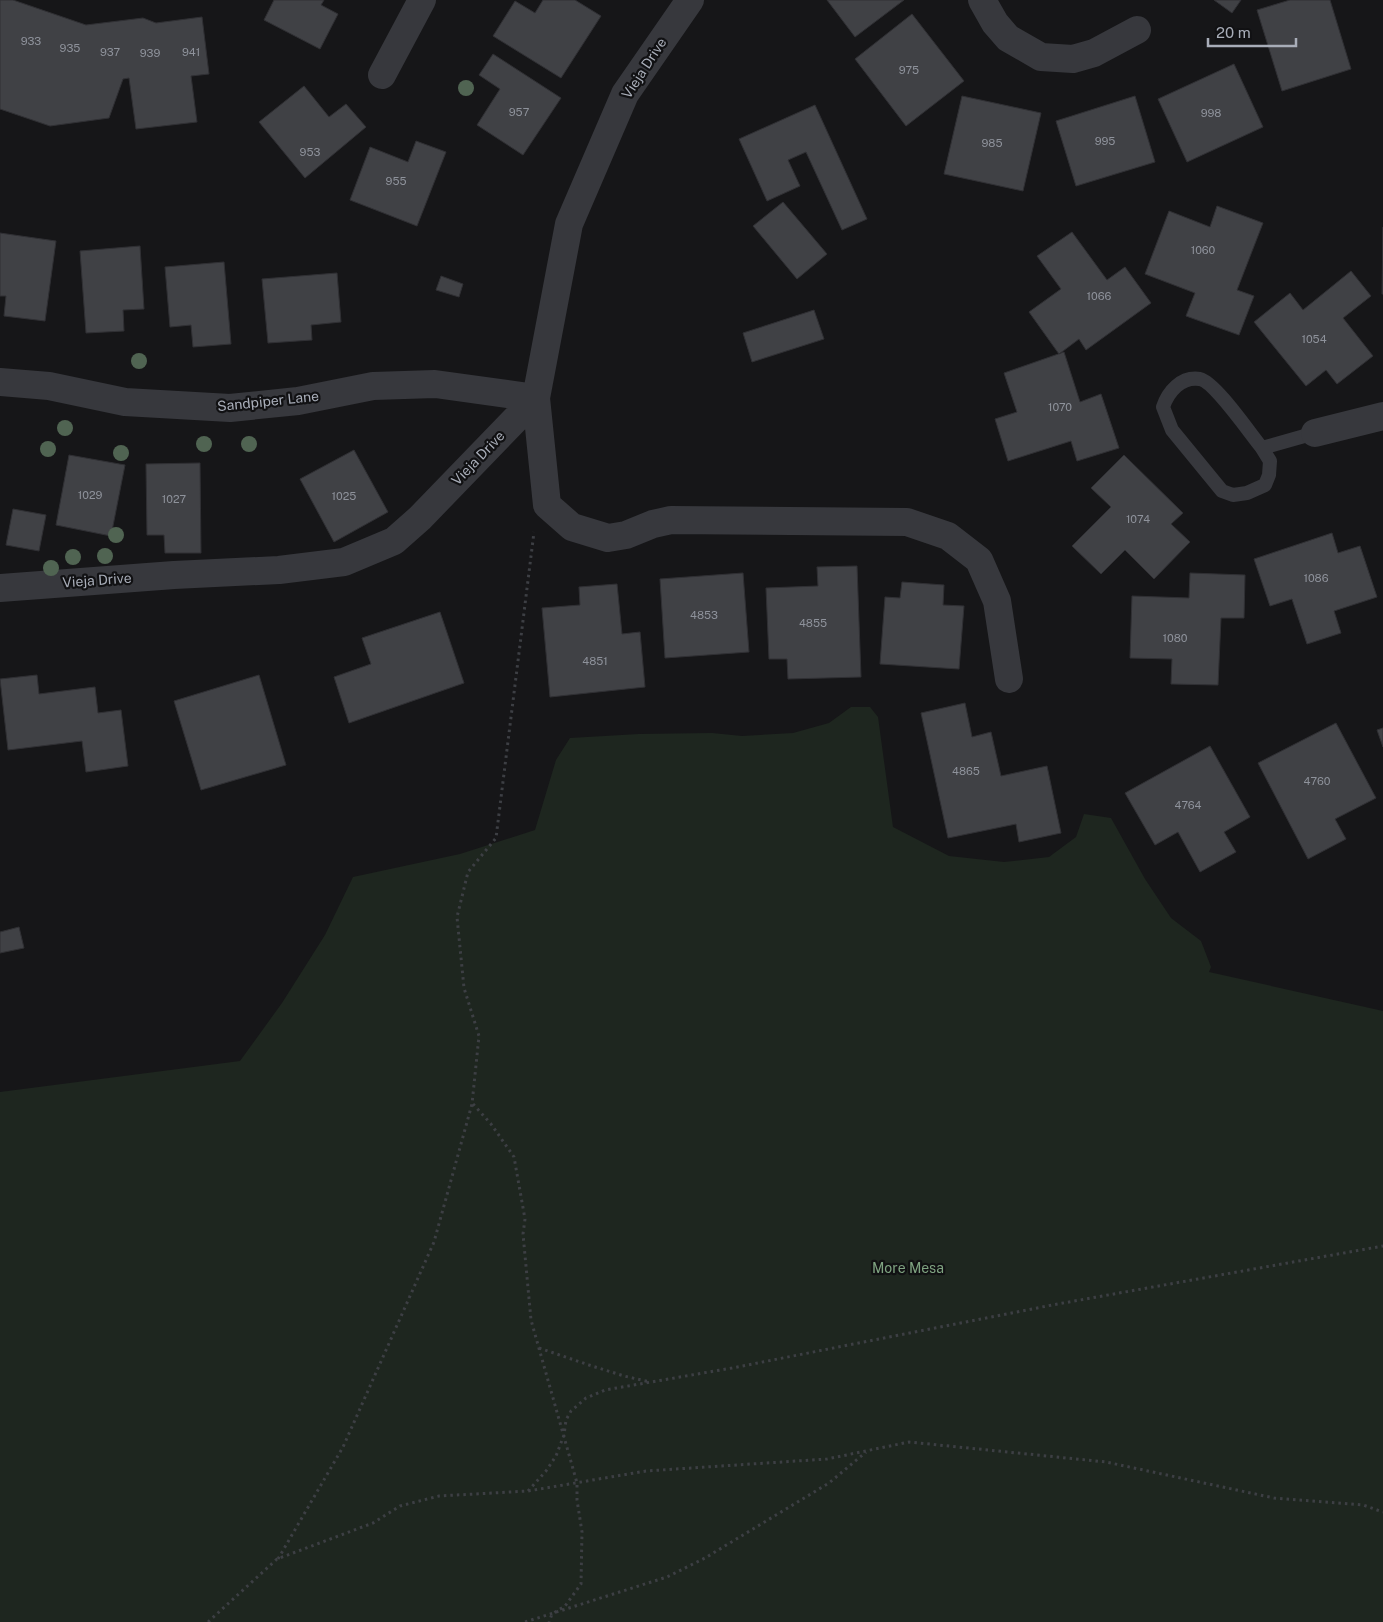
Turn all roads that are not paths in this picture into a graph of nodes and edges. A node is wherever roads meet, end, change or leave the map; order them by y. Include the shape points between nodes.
1 (422, 0) edge
2 (982, 0) edge
3 (686, 1) edge
4 (1137, 30) dead end
5 (382, 75) dead end
6 (0, 382) edge
7 (536, 398) junction
8 (1383, 416) edge
9 (1315, 433) joint
10 (1262, 448) junction
11 (0, 588) edge
12 (1009, 679) dead end

1 - 5 street
2 - 4 street via 995,24 1008,38 1042,58 1072,58 1094,52
3 - 7 street, Vieja Drive via 625,94 569,224
6 - 7 street, Sandpiper Lane via 49,386 125,402 230,408 298,401 373,386 435,384
7 - 11 street, Vieja Drive via 394,541 344,562 279,570
7 - 12 street via 546,505 572,527 608,538 671,520 907,522 948,536 979,560 997,601
8 - 9 street
9 - 10 lane
10 - 10 lane via 1270,461 1265,485 1233,495 1222,491 1172,430 1162,407 1167,394 1188,380 1201,379 1215,388

